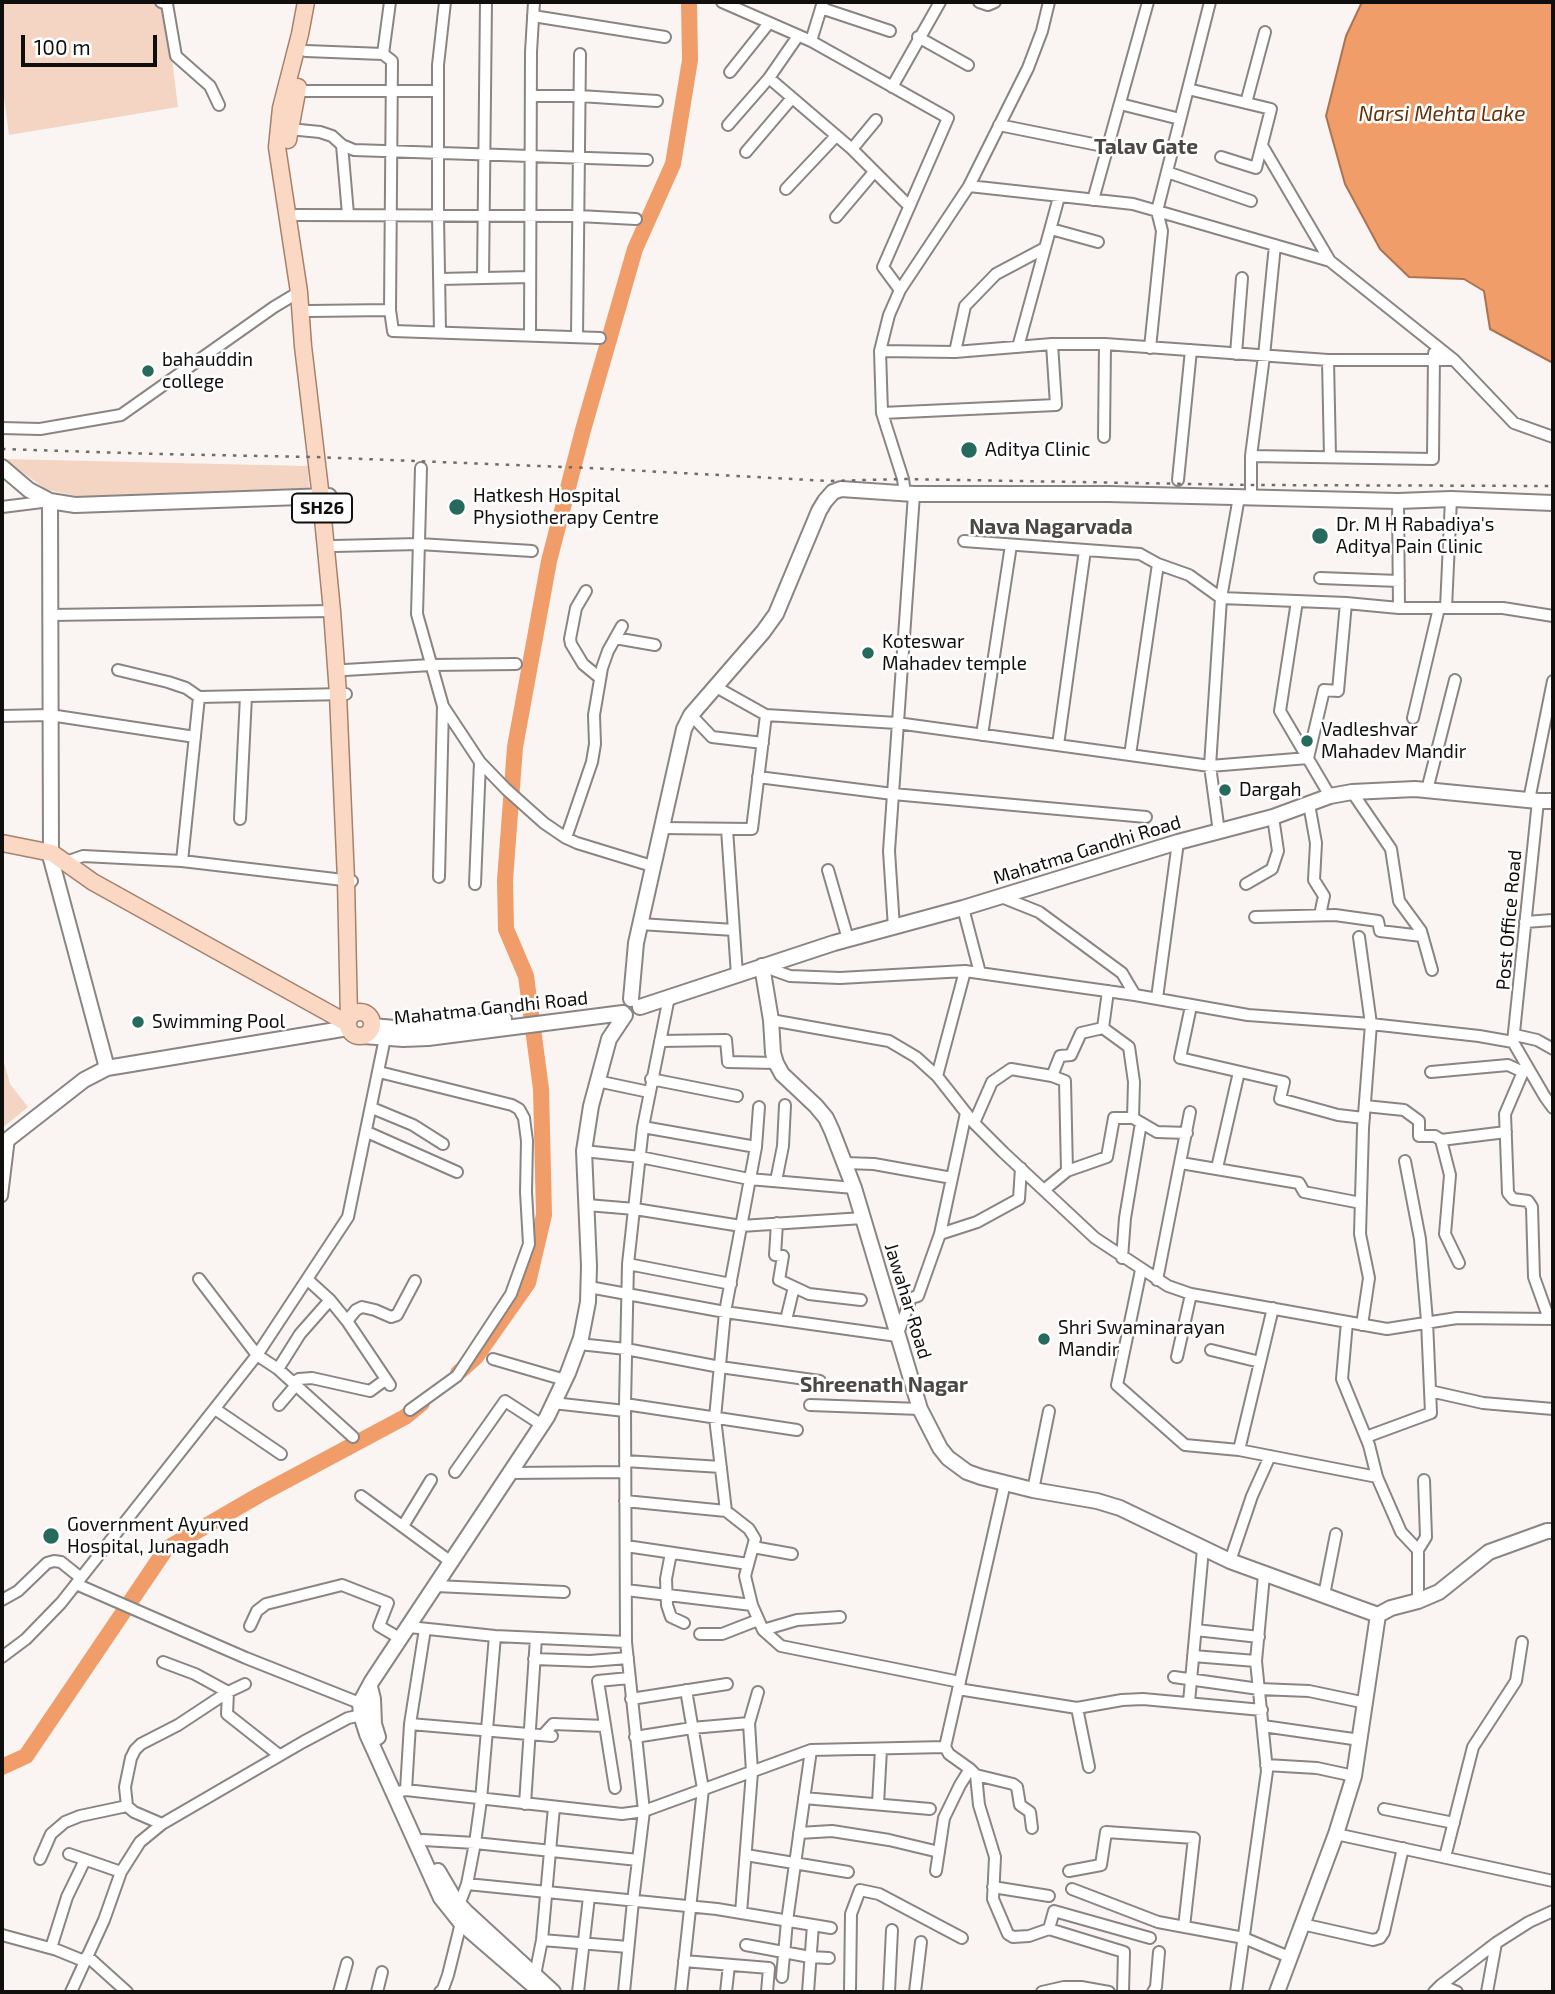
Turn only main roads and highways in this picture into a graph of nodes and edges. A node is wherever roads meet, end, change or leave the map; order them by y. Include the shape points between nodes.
1 (306, 2) edge
2 (314, 2) edge
3 (291, 93) junction
4 (325, 497) junction
5 (342, 694) junction
6 (2, 843) edge
7 (2, 852) edge
8 (58, 859) junction
9 (350, 1021) junction

1 - 3 main road, SH26
2 - 3 main road, SH26 via 306,51
3 - 4 main road, SH26 via 287,149 309,311
3 - 4 main road, SH26 via 281,108 278,147
4 - 5 main road, SH26
4 - 5 main road, SH26 via 345,670
5 - 9 main road, SH26 via 353,962
6 - 8 main road
7 - 8 main road
8 - 9 main road
9 - 9 main road via 366,1014 377,1032 354,1035

